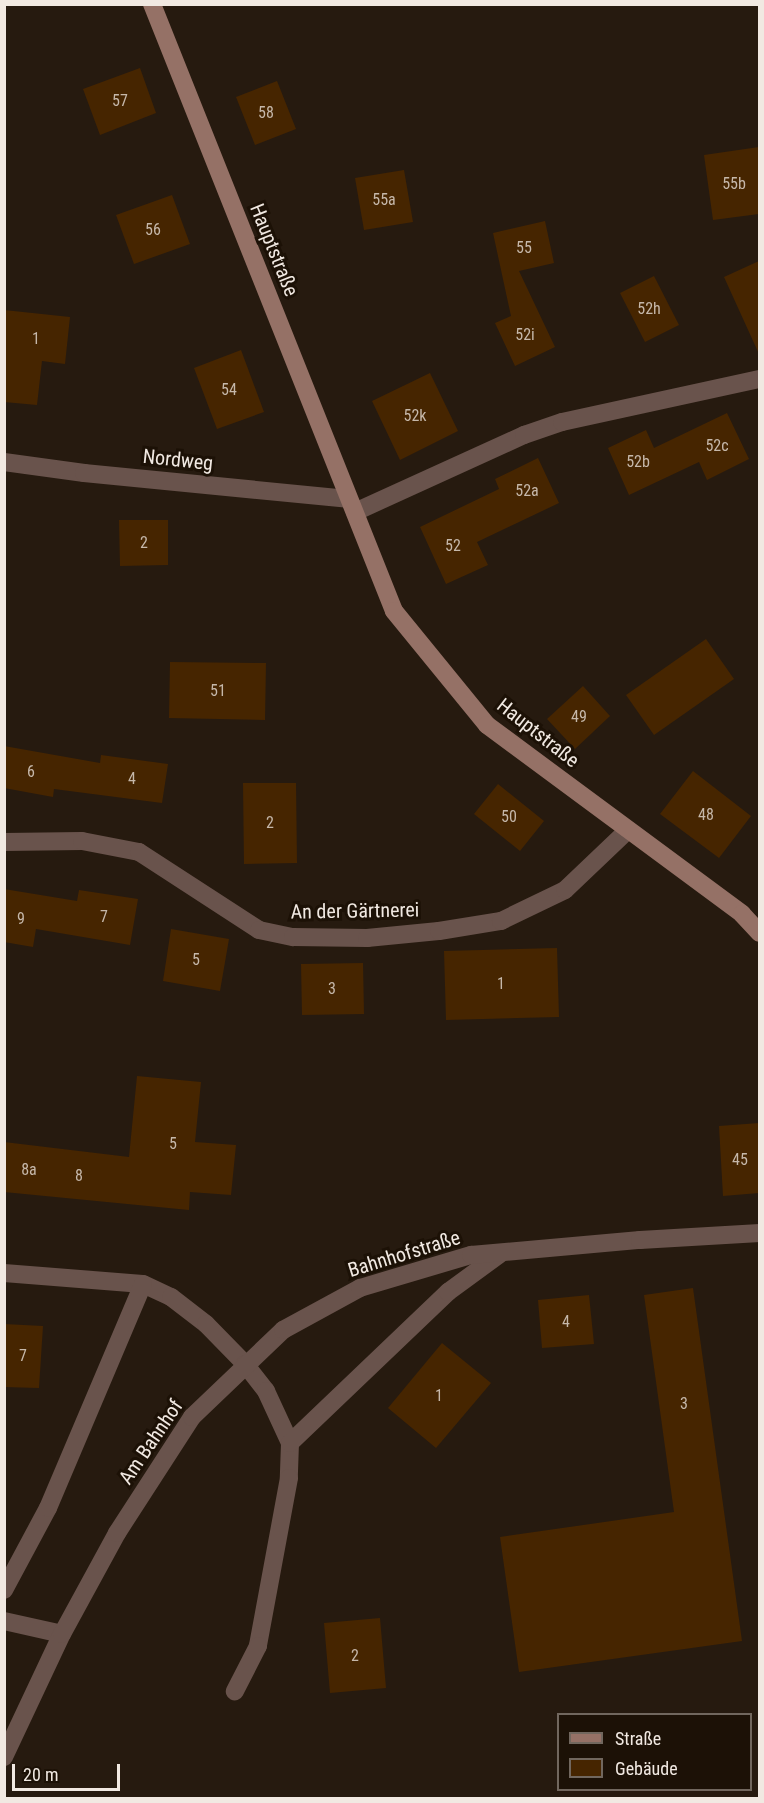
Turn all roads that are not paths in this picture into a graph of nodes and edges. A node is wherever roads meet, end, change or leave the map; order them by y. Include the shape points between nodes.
1 (152, 4) edge
2 (759, 379) edge
3 (4, 462) edge
4 (352, 506) junction
5 (628, 830) junction
6 (4, 842) edge
7 (759, 933) edge
8 (759, 1233) edge
9 (501, 1253) junction
10 (4, 1273) edge
11 (143, 1284) junction
12 (245, 1364) junction
13 (290, 1443) junction
14 (4, 1590) edge
15 (4, 1621) edge
16 (62, 1634) junction
17 (235, 1691) dead end
18 (4, 1757) edge

1 - 4 street, Hauptstraße
2 - 4 street via 562,422
3 - 4 street, Nordweg
4 - 5 street, Hauptstraße via 394,611 487,725
5 - 6 street, An der Gärtnerei via 565,890 501,921 367,938 293,937 259,930 139,852 81,841
5 - 7 street, Hauptstraße via 742,914
8 - 9 street, Bahnhofstraße via 639,1239
9 - 12 street, Bahnhofstraße via 471,1255 360,1288 283,1330
9 - 13 street via 448,1292
10 - 11 street
11 - 12 street via 171,1297 206,1324
11 - 14 street via 48,1508
12 - 13 street via 266,1391
12 - 16 street, Am Bahnhof via 192,1417 117,1533
13 - 17 street via 289,1478 258,1646
15 - 16 street
16 - 18 street, Am Bahnhof

